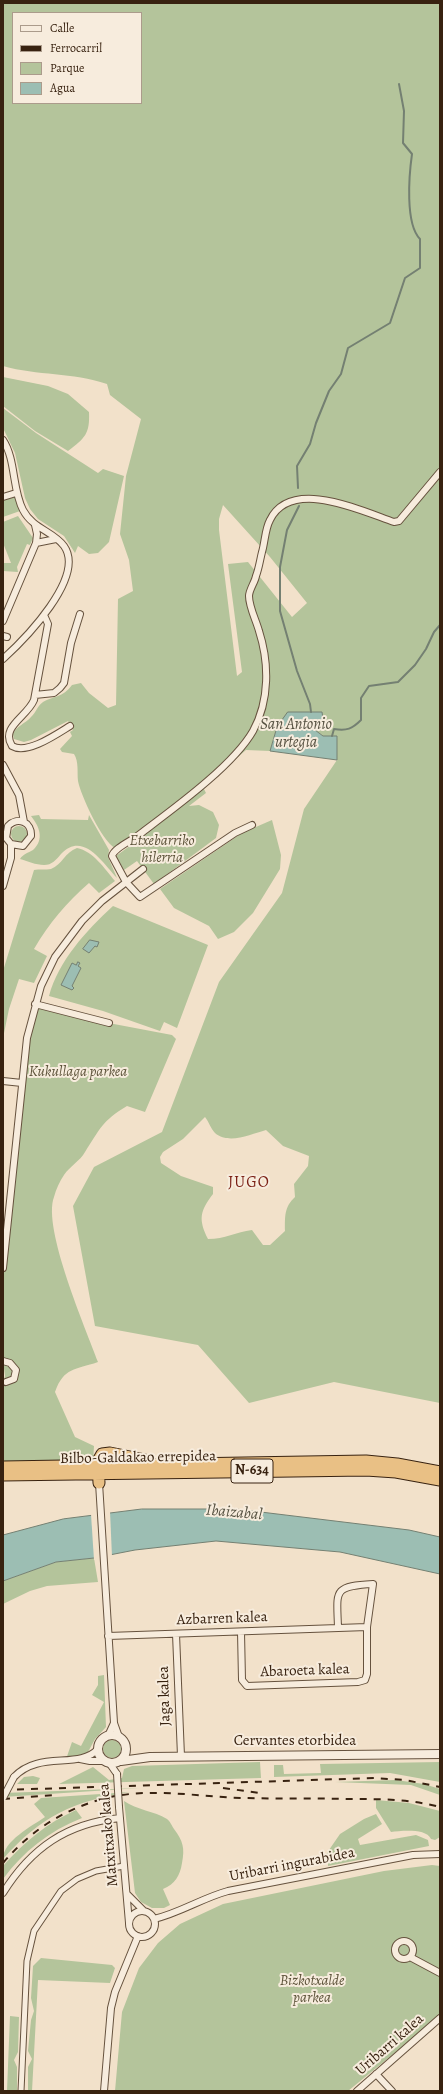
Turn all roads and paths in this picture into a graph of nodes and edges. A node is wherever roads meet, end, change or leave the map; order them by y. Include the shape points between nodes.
1 (3, 440) edge
2 (440, 472) edge
3 (16, 493) junction
4 (3, 497) edge
5 (35, 525) junction
6 (56, 539) junction
7 (36, 543) junction
8 (80, 614) dead end
9 (44, 615) junction
10 (3, 621) edge
11 (3, 659) edge
12 (35, 695) junction
13 (70, 726) dead end
14 (3, 764) edge
15 (21, 802) junction
16 (15, 821) junction
17 (24, 822) junction
18 (252, 825) dead end
19 (6, 827) edge
20 (5, 836) edge
21 (11, 844) junction
22 (19, 847) junction
23 (11, 858) junction
24 (143, 869) dead end
25 (126, 882) junction
26 (3, 886) edge
27 (35, 1004) junction
28 (109, 1023) dead end
29 (3, 1081) edge
30 (22, 1083) junction
31 (3, 1268) edge
32 (3, 1361) edge
33 (6, 1382) dead end
34 (3, 1467) edge
35 (440, 1472) edge
36 (98, 1474) junction
37 (3, 1476) edge
38 (3, 1480) edge
39 (440, 1480) edge
40 (367, 1627) junction
41 (338, 1628) junction
42 (241, 1632) junction
43 (176, 1634) junction
44 (108, 1636) junction
45 (114, 1723) junction
46 (108, 1736) junction
47 (119, 1737) junction
48 (127, 1748) junction
49 (98, 1749) junction
50 (440, 1754) edge
51 (181, 1756) junction
52 (150, 1757) junction
53 (79, 1758) junction
54 (120, 1762) junction
55 (107, 1763) junction
56 (117, 1774) junction
57 (3, 1798) edge
58 (120, 1818) junction
59 (440, 1853) edge
60 (124, 1866) junction
61 (3, 1893) edge
62 (127, 1894) junction
63 (144, 1911) junction
64 (154, 1919) junction
65 (129, 1923) junction
66 (138, 1936) junction
67 (410, 1957) dead end
68 (440, 1973) edge
69 (440, 2018) edge
70 (376, 2074) junction
71 (21, 2091) edge
72 (104, 2091) edge
73 (357, 2091) edge
74 (392, 2091) edge

1 - 3 street
2 - 25 street via 399,521 394,522 365,511 314,498 301,498 288,503 275,513 270,521 249,595 265,651 266,677 263,702 253,730 237,753 214,774 167,813 113,852 113,862
3 - 4 street
3 - 5 street via 24,512
5 - 6 street
5 - 7 street
6 - 7 street
6 - 9 street via 66,550 69,568 56,599
7 - 10 street
8 - 12 street via 71,643 64,682 54,692
9 - 11 street
9 - 12 street via 48,624
12 - 13 street via 30,709 7,730 8,742 12,746 17,749 30,748
14 - 15 street
15 - 16 street
15 - 17 street
16 - 17 street
16 - 19 street
17 - 22 street via 30,828 31,836 27,844
18 - 25 street via 140,897
19 - 20 street
20 - 21 street
21 - 22 street
21 - 23 street
22 - 23 street
23 - 26 street
24 - 25 street
25 - 27 street via 93,910 71,934 45,976
27 - 28 street
27 - 30 street via 27,1038
29 - 30 street
30 - 31 street
32 - 33 street via 10,1363 16,1370 14,1379
34 - 36 highway, Bilbo-Galdakao errepidea / N-634
35 - 36 highway, Bilbo-Galdakao errepidea / N-634 via 366,1461 193,1464 150,1461 105,1453 98,1458
36 - 37 highway, Bilbo-Galdakao errepidea / N-634
36 - 38 highway via 91,1479
36 - 39 highway, Bilbo-Galdakao errepidea / N-634 via 366,1470 396,1472
36 - 44 street
40 - 41 street, Azbarren kalea
40 - 41 street via 373,1584 348,1586 340,1592
40 - 42 street, Abaroeta kalea via 367,1674 365,1680 358,1682 247,1686 242,1680
41 - 42 street, Azbarren kalea
42 - 43 street, Azbarren kalea
43 - 44 street, Azbarren kalea
43 - 51 street, Jaga kalea
44 - 45 street
45 - 46 street
45 - 47 street
46 - 47 street
46 - 49 street via 101,1741
47 - 48 street
48 - 52 street, Cervantes etorbidea
48 - 54 street
49 - 53 street
49 - 55 street via 101,1758
50 - 51 street, Cervantes etorbidea
51 - 52 street, Cervantes etorbidea
52 - 54 street, Cervantes etorbidea
53 - 55 street
53 - 57 street, bridge via 41,1762 25,1768 14,1777
54 - 55 street
54 - 56 street, Matxitxako kalea
55 - 56 street, Matxitxako kalea
56 - 58 street, Matxitxako kalea, bridge
58 - 60 street, Matxitxako kalea
58 - 61 street via 80,1826 50,1841 23,1865
59 - 64 street, Uribarri ingurabidea via 413,1855 228,1891 205,1898 172,1915
60 - 62 street, Matxitxako kalea
60 - 71 street via 96,1871 77,1879 61,1891 34,1931 27,1961
62 - 63 street, Matxitxako kalea
62 - 65 street, Matxitxako kalea
63 - 64 street
63 - 65 street via 134,1914
64 - 66 street via 155,1926 152,1932 146,1936
65 - 66 street via 132,1932
66 - 72 street via 111,2008
67 - 68 street
69 - 70 street, Uribarri kalea
70 - 73 street, Uribarri kalea
70 - 74 street

